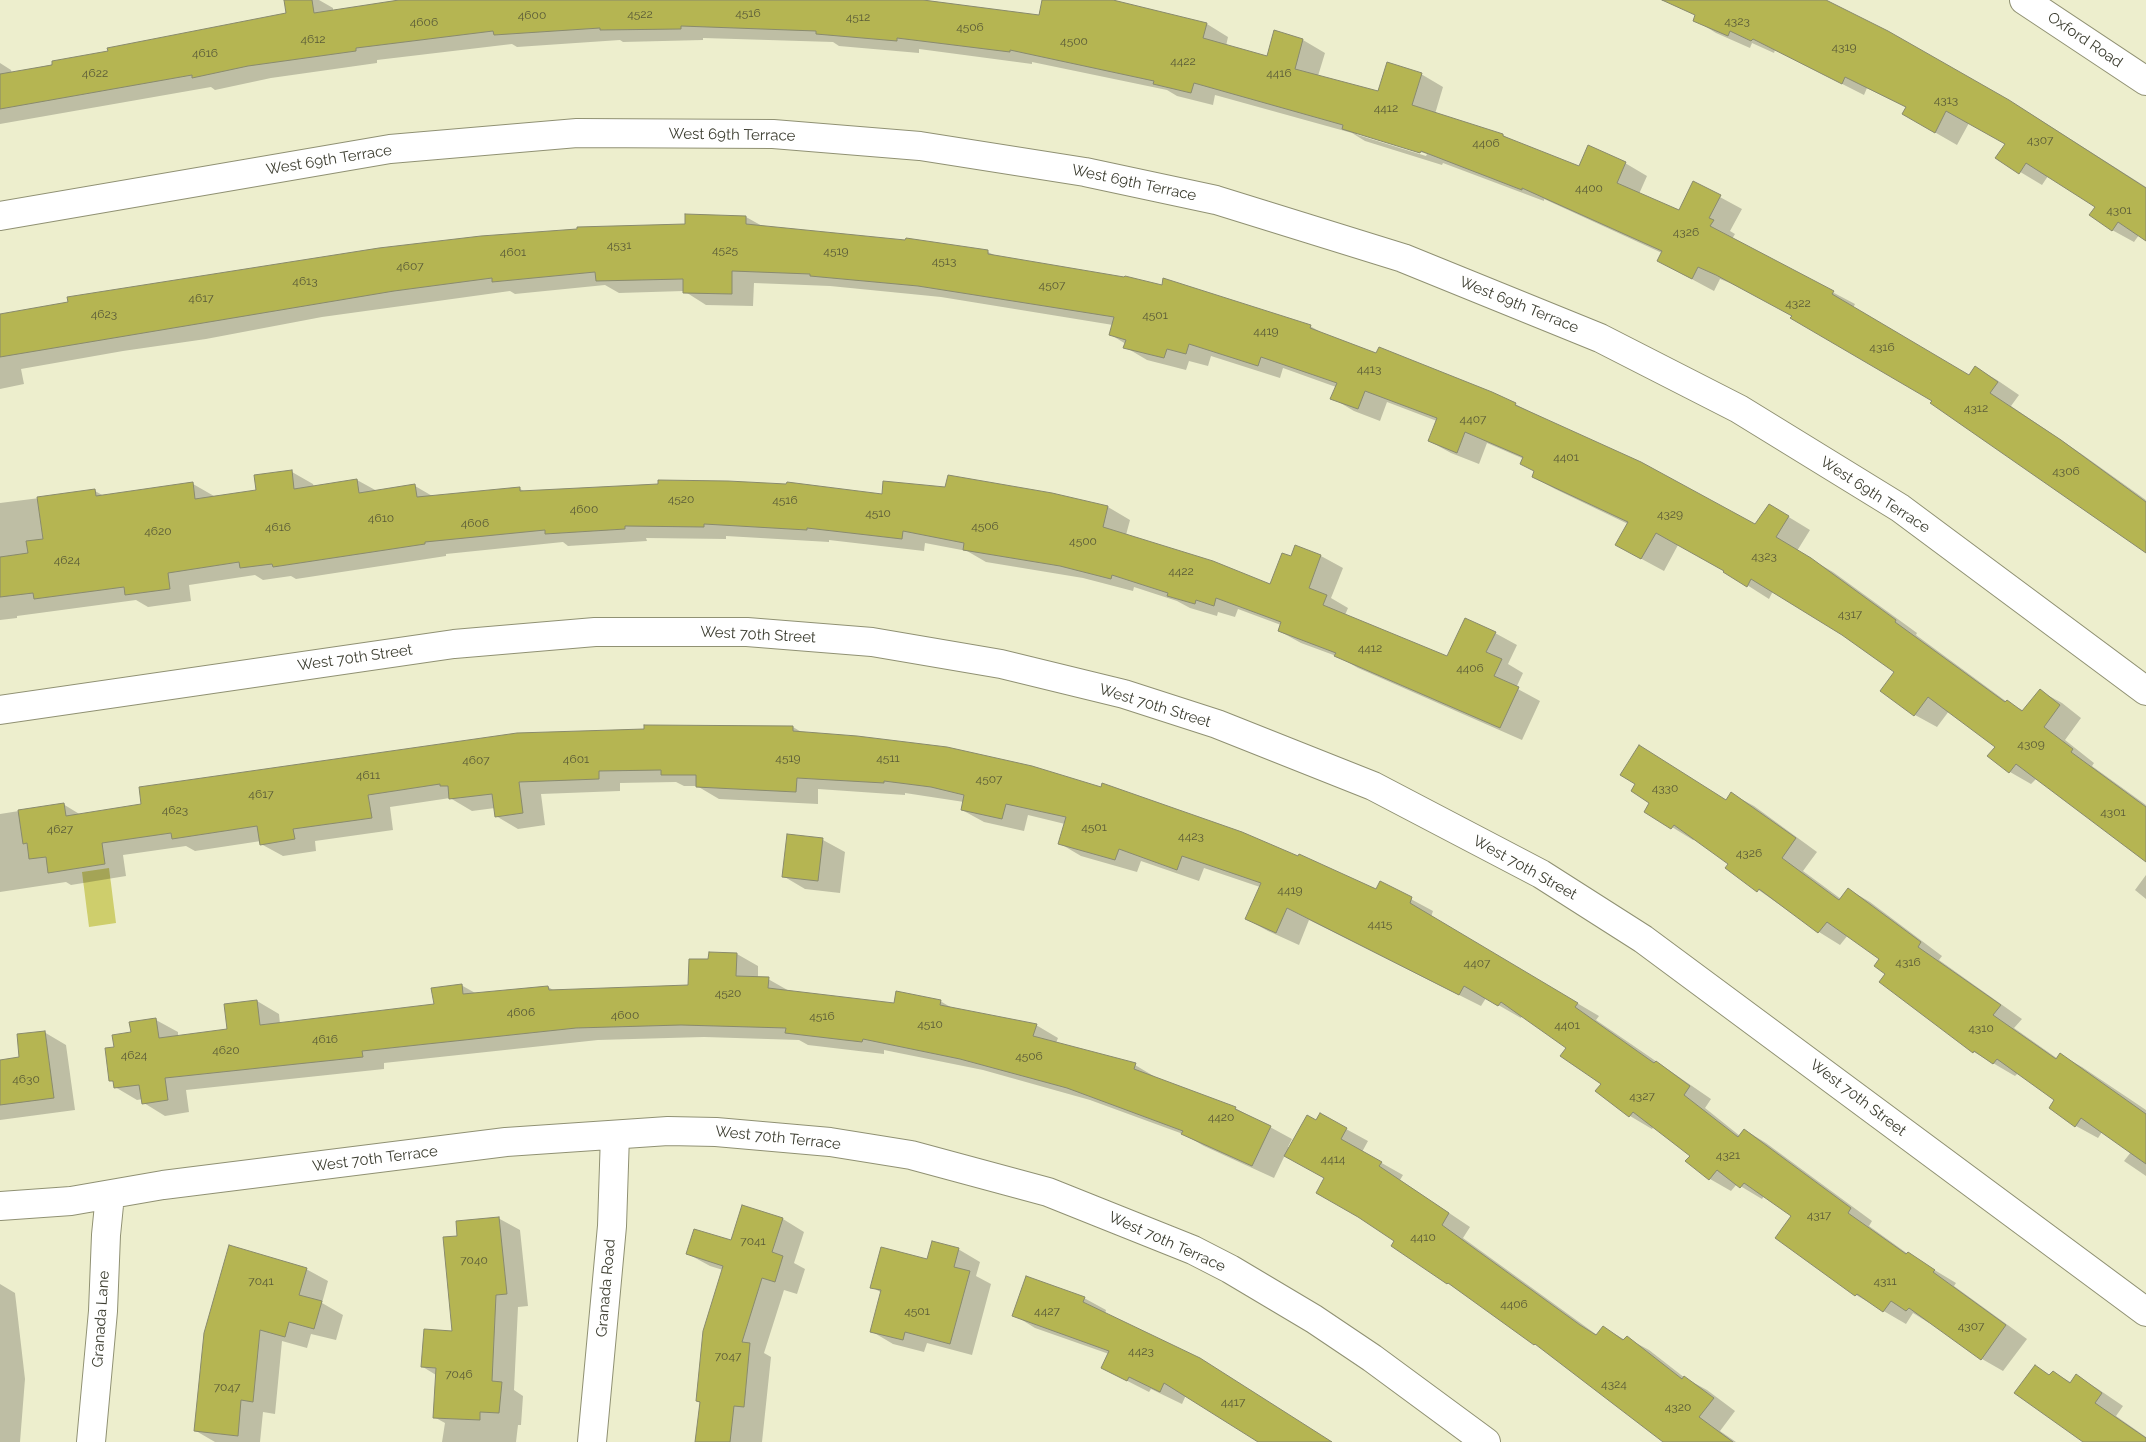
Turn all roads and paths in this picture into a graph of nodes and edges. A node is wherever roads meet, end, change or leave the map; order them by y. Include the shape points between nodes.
1 (2024, 0) edge
2 (2146, 81) edge
3 (0, 216) edge
4 (2146, 690) edge
5 (0, 710) edge
6 (615, 1134) junction
7 (110, 1196) junction
8 (0, 1206) edge
9 (2146, 1312) edge
10 (91, 1442) edge
11 (592, 1442) edge
12 (1486, 1442) edge

1 - 2 street, Oxford Road
3 - 4 street, West 69th Terrace via 390,149 577,133 773,134 920,146 1085,172 1216,200 1403,258 1600,338 1738,409 1900,508
5 - 9 street, West 70th Street via 454,644 595,632 748,632 872,642 1001,664 1124,694 1218,724 1373,786 1541,874 1643,939
6 - 7 street, West 70th Terrace via 506,1142 163,1185
6 - 11 street, Granada Road via 612,1226
6 - 12 street, West 70th Terrace via 716,1132 830,1142 911,1155 1048,1192 1193,1250 1230,1269 1372,1358
7 - 8 street, West 70th Terrace
7 - 10 street, Granada Lane

